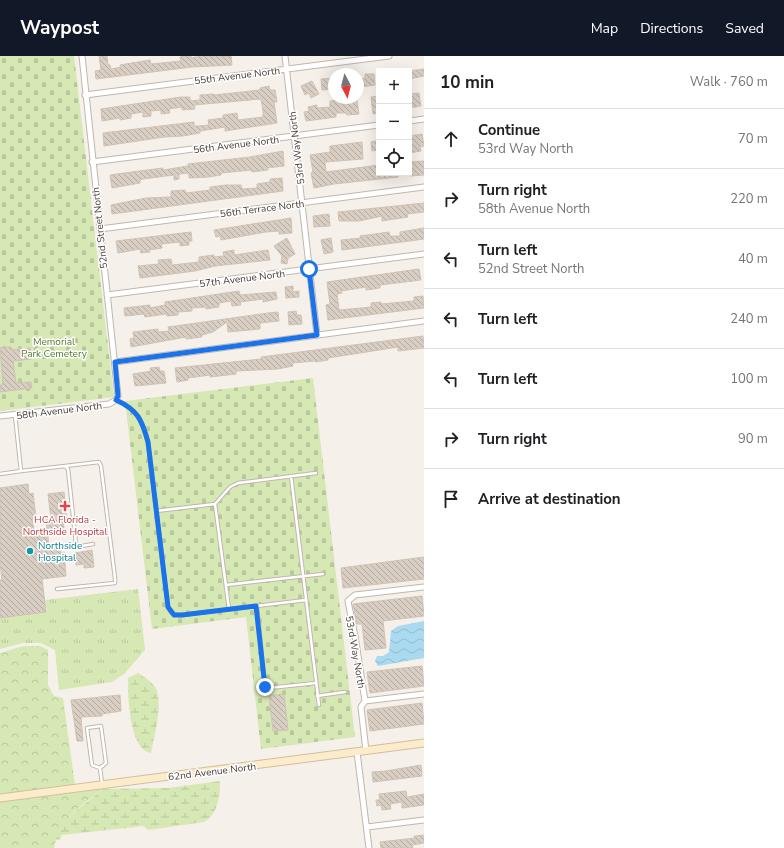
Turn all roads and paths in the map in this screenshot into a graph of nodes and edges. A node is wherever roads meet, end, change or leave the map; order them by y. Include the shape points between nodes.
1 (82, 56) edge
2 (285, 56) edge
3 (389, 56) edge
4 (287, 69) junction
5 (85, 95) junction
6 (424, 119) edge
7 (412, 121) edge
8 (376, 125) edge
9 (294, 137) junction
10 (92, 162) junction
11 (424, 187) edge
12 (302, 202) junction
13 (100, 229) junction
14 (424, 254) edge
15 (309, 269) junction
16 (107, 295) junction
17 (424, 322) edge
18 (317, 335) junction
19 (115, 362) junction
20 (116, 400) junction
21 (15, 414) junction
22 (0, 416) edge
23 (66, 466) junction
24 (21, 471) junction
25 (316, 473) dead end
26 (0, 474) edge
27 (291, 476) junction
28 (215, 504) junction
29 (156, 511) junction
30 (93, 544) dead end
31 (323, 574) dead end
32 (303, 576) junction
33 (226, 585) junction
34 (424, 587) edge
35 (57, 589) dead end
36 (306, 600) junction
37 (256, 606) junction
38 (229, 609) junction
39 (316, 683) junction
40 (345, 692) dead end
41 (424, 694) edge
42 (317, 696) junction
43 (365, 701) junction
44 (318, 705) dead end
45 (424, 743) edge
46 (366, 751) junction
47 (358, 752) junction
48 (100, 768) junction
49 (102, 785) junction
50 (0, 798) edge
51 (424, 820) edge
52 (366, 827) junction
53 (369, 848) edge

1 - 5 street, 52nd Street North
2 - 4 street, 53rd Way North
3 - 4 street, 55th Avenue North
4 - 5 street, 55th Avenue North
4 - 9 street, 53rd Way North
5 - 10 street, 52nd Street North
6 - 7 street
8 - 9 street, 56th Avenue North
9 - 10 street, 56th Avenue North
9 - 12 street, 53rd Way North
10 - 13 street, 52nd Street North
11 - 12 street, 56th Terrace North
12 - 13 street, 56th Terrace North
12 - 15 street, 53rd Way North
13 - 16 street, 52nd Street North
14 - 15 street, 57th Avenue North
15 - 16 street, 57th Avenue North
15 - 18 street, 53rd Way North
16 - 19 street, 52nd Street North
17 - 18 street
18 - 19 street
19 - 20 street, 52nd Street North via 118,396
20 - 21 street, 58th Avenue North via 109,404
20 - 29 lane via 130,406 144,427
21 - 22 street, 58th Avenue North
21 - 24 lane
23 - 24 lane
23 - 30 lane via 77,547
23 - 35 lane via 98,462 101,466 115,582
24 - 26 lane
25 - 27 lane
27 - 28 lane via 238,483 230,487
27 - 32 lane
28 - 29 lane
28 - 33 lane
29 - 38 lane via 170,612 182,615
31 - 32 lane
32 - 33 lane
32 - 36 lane
33 - 38 lane
34 - 43 street, 53rd Way North via 355,595 349,599
36 - 37 lane
36 - 39 lane
37 - 38 lane
37 - 39 lane via 265,687
39 - 42 lane
40 - 42 lane
41 - 43 street
42 - 44 lane
43 - 46 street, 53rd Way North via 361,707
45 - 46 street, 62nd Avenue North
46 - 47 street, 62nd Avenue North
47 - 49 street, 62nd Avenue North
47 - 52 street
48 - 48 lane via 106,763 101,726 87,728 92,765
48 - 49 lane
49 - 50 street, 62nd Avenue North
51 - 52 street
52 - 53 street

